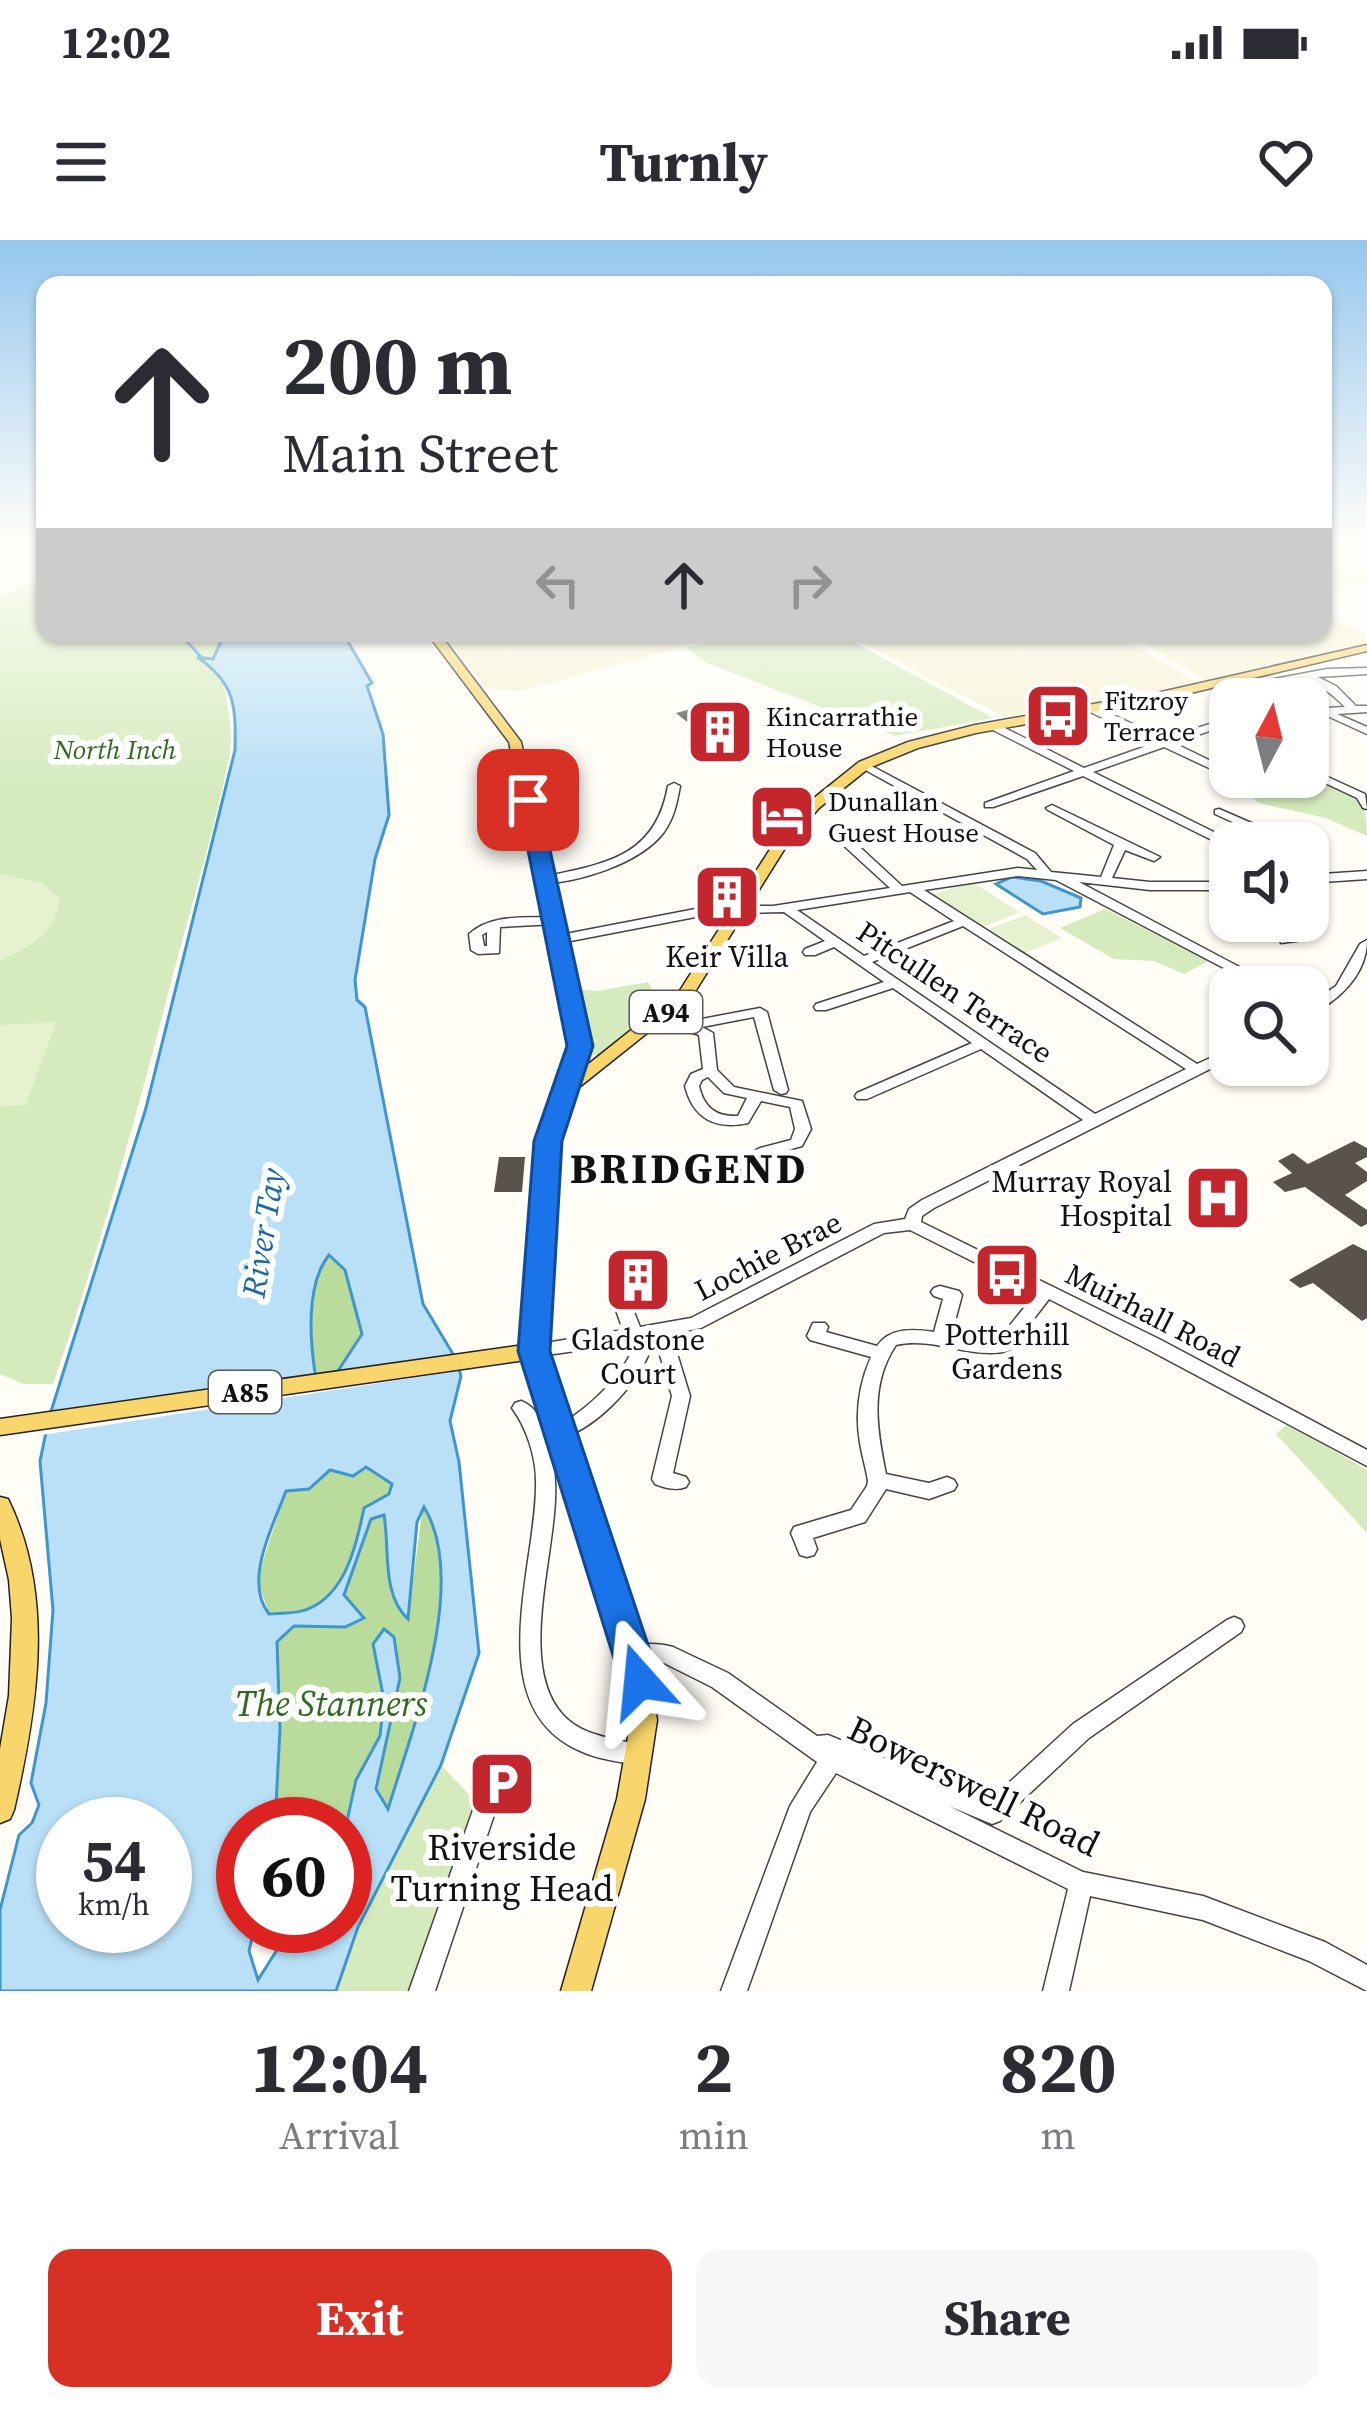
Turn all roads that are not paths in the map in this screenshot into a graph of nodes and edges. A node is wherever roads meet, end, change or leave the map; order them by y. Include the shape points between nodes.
1 (441, 642) edge
2 (1367, 647) edge
3 (1367, 671) edge
4 (1309, 676) junction
5 (1298, 678) edge
6 (1090, 708) junction
7 (1361, 710) edge
8 (1329, 711) edge
9 (1329, 713) edge
10 (992, 725) junction
11 (1209, 727) edge
12 (1367, 731) edge
13 (1160, 743) junction
14 (1209, 764) edge
15 (864, 765) junction
16 (1079, 772) junction
17 (1329, 781) edge
18 (674, 786) dead end
19 (989, 805) dead end
20 (1367, 806) edge
21 (1052, 808) dead end
22 (1211, 822) edge
23 (1241, 822) edge
24 (1209, 823) edge
25 (1197, 829) junction
26 (1209, 835) edge
27 (846, 841) dead end
28 (1121, 844) junction
29 (1154, 857) dead end
30 (1052, 874) junction
31 (1367, 875) edge
32 (1329, 878) edge
33 (543, 881) junction
34 (1105, 881) junction
35 (904, 888) junction
36 (1209, 888) edge
37 (786, 908) junction
38 (735, 910) junction
39 (551, 921) junction
40 (963, 922) junction
41 (493, 925) dead end
42 (555, 940) junction
43 (834, 942) junction
44 (1367, 944) edge
45 (810, 952) dead end
46 (862, 962) junction
47 (1228, 966) edge
48 (894, 983) junction
49 (1329, 996) edge
50 (821, 1007) dead end
51 (659, 1017) junction
52 (690, 1025) junction
53 (982, 1044) junction
54 (1209, 1064) edge
55 (1197, 1070) junction
56 (710, 1071) junction
57 (568, 1088) junction
58 (782, 1090) dead end
59 (862, 1096) dead end
60 (754, 1098) junction
61 (1093, 1120) junction
62 (725, 1172) dead end
63 (912, 1224) junction
64 (1047, 1290) junction
65 (940, 1292) dead end
66 (627, 1301) dead end
67 (819, 1327) dead end
68 (648, 1334) junction
69 (942, 1336) junction
70 (534, 1351) junction
71 (880, 1353) junction
72 (521, 1408) dead end
73 (0, 1427) edge
74 (562, 1432) junction
75 (1367, 1460) edge
76 (879, 1480) junction
77 (679, 1482) dead end
78 (947, 1485) dead end
79 (0, 1506) edge
80 (807, 1549) dead end
81 (11, 1582) edge
82 (1234, 1626) dead end
83 (634, 1654) junction
84 (823, 1754) junction
85 (639, 1755) junction
86 (495, 1779) dead end
87 (1, 1806) edge
88 (1081, 1883) junction
89 (1367, 1978) edge
90 (422, 1991) edge
91 (576, 1991) edge
92 (734, 1991) edge
93 (1056, 1991) edge

1 - 33 main road via 515,742
2 - 6 main road, A94
3 - 4 street
4 - 5 street
4 - 7 street
6 - 10 main road, A94
6 - 13 street
7 - 8 street
9 - 12 street
10 - 15 main road, A94
10 - 16 street
11 - 13 street
13 - 14 street
13 - 16 street
15 - 30 street
15 - 38 main road, A94 via 796,825
16 - 19 street
16 - 25 street
17 - 20 street
18 - 33 street via 664,829 643,849
21 - 28 street
22 - 23 street via 1225,815
24 - 25 street
25 - 26 street
27 - 35 street
28 - 29 street
28 - 34 street
30 - 34 street
30 - 35 street
30 - 47 street
31 - 32 street
33 - 39 main road
34 - 36 street
35 - 37 street
35 - 40 street
37 - 38 street
37 - 43 street, Pitcullen Terrace
38 - 42 street
38 - 51 main road, A94 via 685,995
39 - 41 street
39 - 42 main road
40 - 46 street
40 - 55 street
42 - 57 main road via 580,1046
43 - 45 street
43 - 46 street, Pitcullen Terrace
44 - 49 street
46 - 48 street, Pitcullen Terrace
48 - 50 street
48 - 53 street, Pitcullen Terrace
51 - 52 street
51 - 57 main road, A94
52 - 56 street via 707,1035
52 - 58 street via 760,1012
53 - 59 street
53 - 61 street, Pitcullen Terrace
54 - 55 street
55 - 61 street
56 - 60 street
56 - 60 street via 692,1086 706,1116 743,1120
57 - 70 main road via 548,1141
60 - 62 street via 795,1101 801,1139
61 - 63 street via 928,1204
63 - 64 street, Muirhall Road
63 - 68 street, Lochie Brae via 889,1224 728,1309
64 - 69 street via 1003,1346
64 - 75 street, Muirhall Road
65 - 69 street via 953,1295
66 - 68 street
67 - 71 street via 816,1336
68 - 70 street, Lochie Brae
68 - 74 street via 633,1366
68 - 77 street via 681,1396 662,1479
69 - 71 street via 908,1334
70 - 73 main road, A85
70 - 74 main road
71 - 76 street via 868,1425
72 - 85 street via 547,1483 527,1632 537,1695 559,1728 589,1746
74 - 83 main road
76 - 78 street via 929,1491
76 - 80 street via 858,1516 802,1533
79 - 81 main road
81 - 87 main road via 25,1664
82 - 84 street via 1081,1731 992,1813 828,1745
83 - 84 street, Bowerswell Road via 666,1654 721,1680
83 - 85 main road via 644,1720
84 - 88 street, Bowerswell Road
84 - 92 street
85 - 91 main road
86 - 90 street
88 - 89 street, Bowerswell Road via 1203,1907
88 - 93 street

